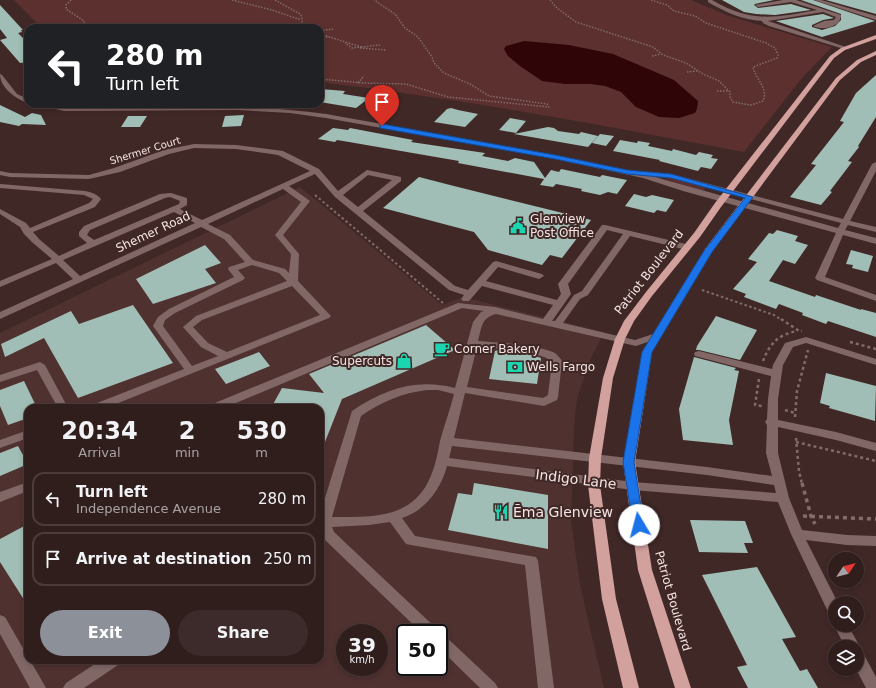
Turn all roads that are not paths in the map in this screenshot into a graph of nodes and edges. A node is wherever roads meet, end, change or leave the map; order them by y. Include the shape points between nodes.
1 (792, 0) edge
2 (816, 0) edge
3 (710, 1) dead end
4 (758, 5) dead end
5 (822, 11) junction
6 (876, 18) edge
7 (765, 20) junction
8 (834, 22) dead end
9 (876, 37) edge
10 (846, 48) junction
11 (876, 54) edge
12 (0, 76) edge
13 (7, 85) junction
14 (0, 87) edge
15 (24, 99) edge
16 (59, 108) edge
17 (238, 108) edge
18 (238, 108) edge
19 (876, 164) edge
20 (316, 170) junction
21 (0, 173) edge
22 (0, 186) edge
23 (283, 186) junction
24 (338, 195) junction
25 (726, 195) junction
26 (750, 197) junction
27 (743, 205) junction
28 (174, 209) junction
29 (0, 211) edge
30 (358, 211) junction
31 (847, 223) junction
32 (201, 224) junction
33 (876, 230) edge
34 (841, 231) junction
35 (27, 232) junction
36 (628, 233) junction
37 (876, 241) edge
38 (94, 244) junction
39 (687, 247) junction
40 (57, 259) junction
41 (250, 263) junction
42 (539, 276) dead end
43 (79, 280) junction
44 (294, 282) junction
45 (480, 282) junction
46 (0, 284) edge
47 (470, 294) junction
48 (566, 294) junction
49 (576, 297) junction
50 (876, 298) edge
51 (559, 304) junction
52 (461, 305) junction
53 (496, 311) junction
54 (0, 316) edge
55 (546, 322) junction
56 (557, 325) junction
57 (656, 336) junction
58 (620, 339) junction
59 (472, 343) junction
60 (699, 354) dead end
61 (227, 356) junction
62 (876, 362) edge
63 (190, 371) junction
64 (776, 374) junction
65 (0, 379) edge
66 (460, 390) junction
67 (61, 404) edge
68 (106, 404) edge
69 (224, 404) edge
70 (771, 422) junction
71 (24, 435) edge
72 (446, 441) junction
73 (0, 444) edge
74 (876, 447) edge
75 (595, 458) junction
76 (441, 461) junction
77 (629, 462) junction
78 (778, 480) junction
79 (594, 481) junction
80 (633, 486) junction
81 (24, 488) edge
82 (0, 497) edge
83 (783, 498) junction
84 (393, 516) junction
85 (324, 517) edge
86 (324, 523) edge
87 (324, 526) edge
88 (797, 534) junction
89 (876, 540) edge
90 (828, 598) edge
91 (0, 621) edge
92 (423, 624) edge
93 (448, 648) edge
94 (24, 663) edge
95 (24, 664) edge
96 (107, 664) edge
97 (864, 669) edge
98 (38, 688) edge
99 (71, 688) edge
100 (490, 688) edge
101 (546, 688) edge
102 (631, 688) edge
103 (683, 688) edge
104 (874, 688) edge

1 - 4 street
1 - 5 street
2 - 6 street
3 - 7 street via 723,9
5 - 7 street
5 - 8 street via 839,16
7 - 10 street via 771,25
9 - 10 main road, Patriot Boulevard
10 - 25 main road, Patriot Boulevard via 832,57
11 - 26 main road, Patriot Boulevard via 859,61 838,78
12 - 13 street
13 - 14 street
13 - 15 street
16 - 17 street
18 - 25 street via 326,116 496,146
19 - 31 street
20 - 21 street, Shermer Court via 280,153 236,147 194,146 89,176
20 - 23 street, Shemer Road
20 - 24 street
22 - 35 street via 85,194 97,199 92,205
23 - 32 street, Shemer Road
23 - 44 street via 306,201 279,235 295,254
24 - 30 street
24 - 30 street via 367,172 398,179
25 - 26 street
25 - 27 street
25 - 39 main road, Patriot Boulevard
26 - 27 main road, Patriot Boulevard
26 - 31 street
27 - 34 street
27 - 57 main road, Patriot Boulevard via 708,251
28 - 32 street
28 - 38 street
28 - 38 street via 183,205 184,200 171,195 163,196 87,228 83,236
29 - 35 street via 23,225
30 - 47 street via 452,288
31 - 33 street
31 - 34 street
32 - 41 street via 227,237
32 - 43 street, Shemer Road
34 - 37 street
34 - 50 street via 820,278
35 - 40 street
36 - 39 street
36 - 48 street via 606,227 563,284
36 - 49 street via 586,293
38 - 40 street
39 - 58 main road, Patriot Boulevard via 641,304
40 - 43 street
40 - 46 street
41 - 44 street via 282,271
41 - 63 street via 232,269 240,278 172,311 161,319 158,326
42 - 45 street via 496,264
43 - 54 street, Shemer Road
44 - 61 street via 326,316
44 - 61 street via 199,318 188,327 201,344
45 - 47 street
45 - 51 street
47 - 52 street
48 - 49 street
48 - 51 street
49 - 56 street
51 - 55 street
52 - 53 street
52 - 69 street
53 - 55 street
53 - 59 street via 483,316 478,322
55 - 56 street
56 - 58 street
57 - 58 street via 636,343
57 - 77 main road, Patriot Boulevard via 647,352
58 - 75 main road, Patriot Boulevard via 608,378
59 - 66 street
59 - 66 street via 551,355 557,361 553,397 544,402
60 - 64 street
61 - 63 street
62 - 64 street via 807,335 789,345
63 - 68 street
64 - 70 street
65 - 67 street via 40,365
66 - 72 street
66 - 85 street via 438,387 413,388 376,401 356,414
70 - 74 street
70 - 78 street via 772,453
71 - 73 street
72 - 75 street, Indigo Lane
72 - 76 street
75 - 77 street, Indigo Lane
75 - 79 main road, Patriot Boulevard
76 - 79 street, Indigo Lane
76 - 84 street via 438,476 428,494 411,510
77 - 78 street, Indigo Lane
77 - 80 main road, Patriot Boulevard
78 - 83 street
79 - 80 street, Indigo Lane
79 - 102 main road, Patriot Boulevard via 608,599
80 - 83 street, Indigo Lane
80 - 103 main road, Patriot Boulevard via 646,570
81 - 82 street
83 - 88 street
84 - 86 street via 361,522
84 - 101 street via 411,540 531,561
87 - 92 street via 329,535
88 - 89 street via 847,540
88 - 90 street
91 - 94 street
93 - 100 street
95 - 98 street
96 - 99 street
97 - 104 street

